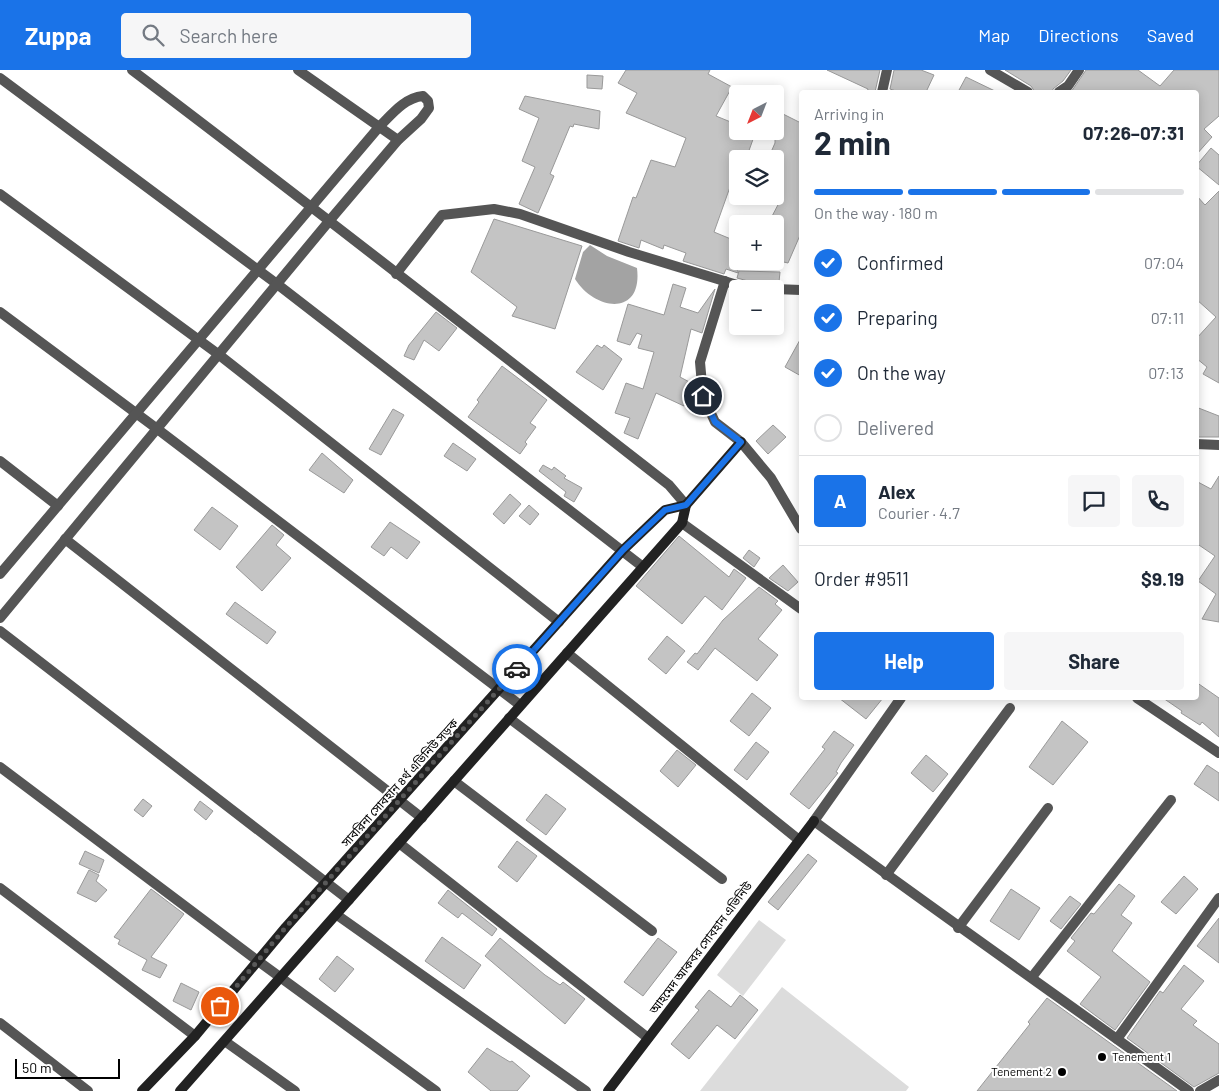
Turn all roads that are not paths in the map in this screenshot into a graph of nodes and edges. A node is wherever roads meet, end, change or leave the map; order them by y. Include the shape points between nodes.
1 (132, 70) edge
2 (298, 70) edge
3 (887, 70) edge
4 (990, 70) edge
5 (1079, 70) edge
6 (0, 78) edge
7 (882, 90) edge
8 (1025, 90) edge
9 (1062, 90) edge
10 (380, 127) junction
11 (398, 140) junction
12 (0, 194) edge
13 (312, 206) junction
14 (330, 220) junction
15 (258, 270) junction
16 (396, 274) junction
17 (726, 281) junction
18 (729, 282) edge
19 (277, 284) junction
20 (784, 289) edge
21 (799, 290) edge
22 (0, 312) edge
23 (198, 340) junction
24 (218, 354) junction
25 (136, 413) junction
26 (156, 428) junction
27 (741, 442) junction
28 (1199, 444) edge
29 (1219, 445) edge
30 (0, 461) edge
31 (686, 505) junction
32 (58, 506) junction
33 (682, 523) junction
34 (799, 526) edge
35 (65, 539) junction
36 (623, 550) junction
37 (643, 567) junction
38 (0, 574) edge
39 (799, 608) edge
40 (0, 618) edge
41 (559, 622) junction
42 (0, 630) edge
43 (567, 653) junction
44 (500, 689) junction
45 (900, 700) edge
46 (1140, 700) edge
47 (520, 705) junction
48 (1010, 708) dead end
49 (509, 718) junction
50 (1219, 753) edge
51 (0, 766) edge
52 (454, 781) junction
53 (1171, 800) dead end
54 (400, 801) junction
55 (1048, 808) dead end
56 (422, 818) junction
57 (814, 821) junction
58 (800, 840) junction
59 (399, 844) junction
60 (886, 874) junction
61 (722, 879) dead end
62 (328, 883) junction
63 (0, 888) edge
64 (1219, 898) edge
65 (349, 900) junction
66 (337, 914) junction
67 (958, 928) junction
68 (652, 931) dead end
69 (258, 960) junction
70 (1032, 977) junction
71 (282, 978) junction
72 (0, 1023) edge
73 (195, 1036) junction
74 (648, 1038) junction
75 (1117, 1039) junction
76 (226, 1042) junction
77 (1219, 1080) edge
78 (88, 1091) edge
79 (142, 1091) edge
80 (180, 1091) edge
81 (295, 1091) edge
82 (436, 1091) edge
83 (586, 1091) edge
84 (608, 1091) edge
85 (1189, 1091) edge
86 (1200, 1091) edge

1 - 13 street
2 - 10 street
3 - 7 street
4 - 8 street
5 - 9 street
6 - 15 street
10 - 11 street
10 - 11 street via 403,104 423,96 429,108
10 - 13 street
11 - 14 street
12 - 23 street
13 - 14 street
13 - 15 street
14 - 16 street
14 - 19 street
15 - 19 street
15 - 23 street
16 - 17 street via 442,215 494,209 520,214
16 - 31 street via 669,485
17 - 18 street
17 - 27 street via 700,362 703,396 715,422
19 - 24 street
19 - 36 street
20 - 21 street
22 - 25 street
23 - 24 street
23 - 25 street
24 - 26 street
24 - 41 street
25 - 26 street
25 - 32 street
26 - 35 street
26 - 44 street
27 - 31 street
27 - 34 street via 771,478
28 - 29 street
30 - 32 street
31 - 33 street
31 - 36 street, সাবরিনা সোবহান ৪র্থ এভিনিউ সড়ক via 665,510
32 - 38 street
33 - 37 street
33 - 39 street
35 - 40 street
35 - 54 street
36 - 37 street
36 - 41 street, সাবরিনা সোবহান ৪র্থ এভিনিউ সড়ক
37 - 43 street
41 - 44 street, সাবরিনা সোবহান ৪র্থ এভিনিউ সড়ক
42 - 62 street
43 - 47 street
43 - 58 street
44 - 47 street
44 - 54 street, সাবরিনা সোবহান ৪র্থ এভিনিউ সড়ক
45 - 57 street
46 - 50 street
47 - 49 street
48 - 60 street
49 - 52 street
49 - 61 street
51 - 69 street
52 - 56 street
52 - 68 street
53 - 70 street
54 - 56 street
54 - 62 street, সাবরিনা সোবহান ৪র্থ এভিনিউ সড়ক
55 - 67 street
56 - 59 street
57 - 58 street, আহমেদ আকবর সোবহান এভিনিউ
57 - 60 street
58 - 74 street, আহমেদ আকবর সোবহান এভিনিউ
59 - 65 street
59 - 74 street
60 - 67 street
62 - 65 street
62 - 69 street, সাবরিনা সোবহান ৪র্থ এভিনিউ সড়ক
63 - 73 street
64 - 75 street
65 - 66 street
66 - 71 street
66 - 83 street
67 - 70 street
69 - 71 street
69 - 73 street, সাবরিনা সোবহান ৪র্থ এভিনিউ সড়ক
70 - 75 street
71 - 76 street
71 - 82 street
72 - 78 street
73 - 79 street, সাবরিনা সোবহান ৪র্থ এভিনিউ সড়ক
74 - 84 street, আহমেদ আকবর সোবহান এভিনিউ
75 - 85 street
76 - 80 street
76 - 81 street
77 - 86 street

